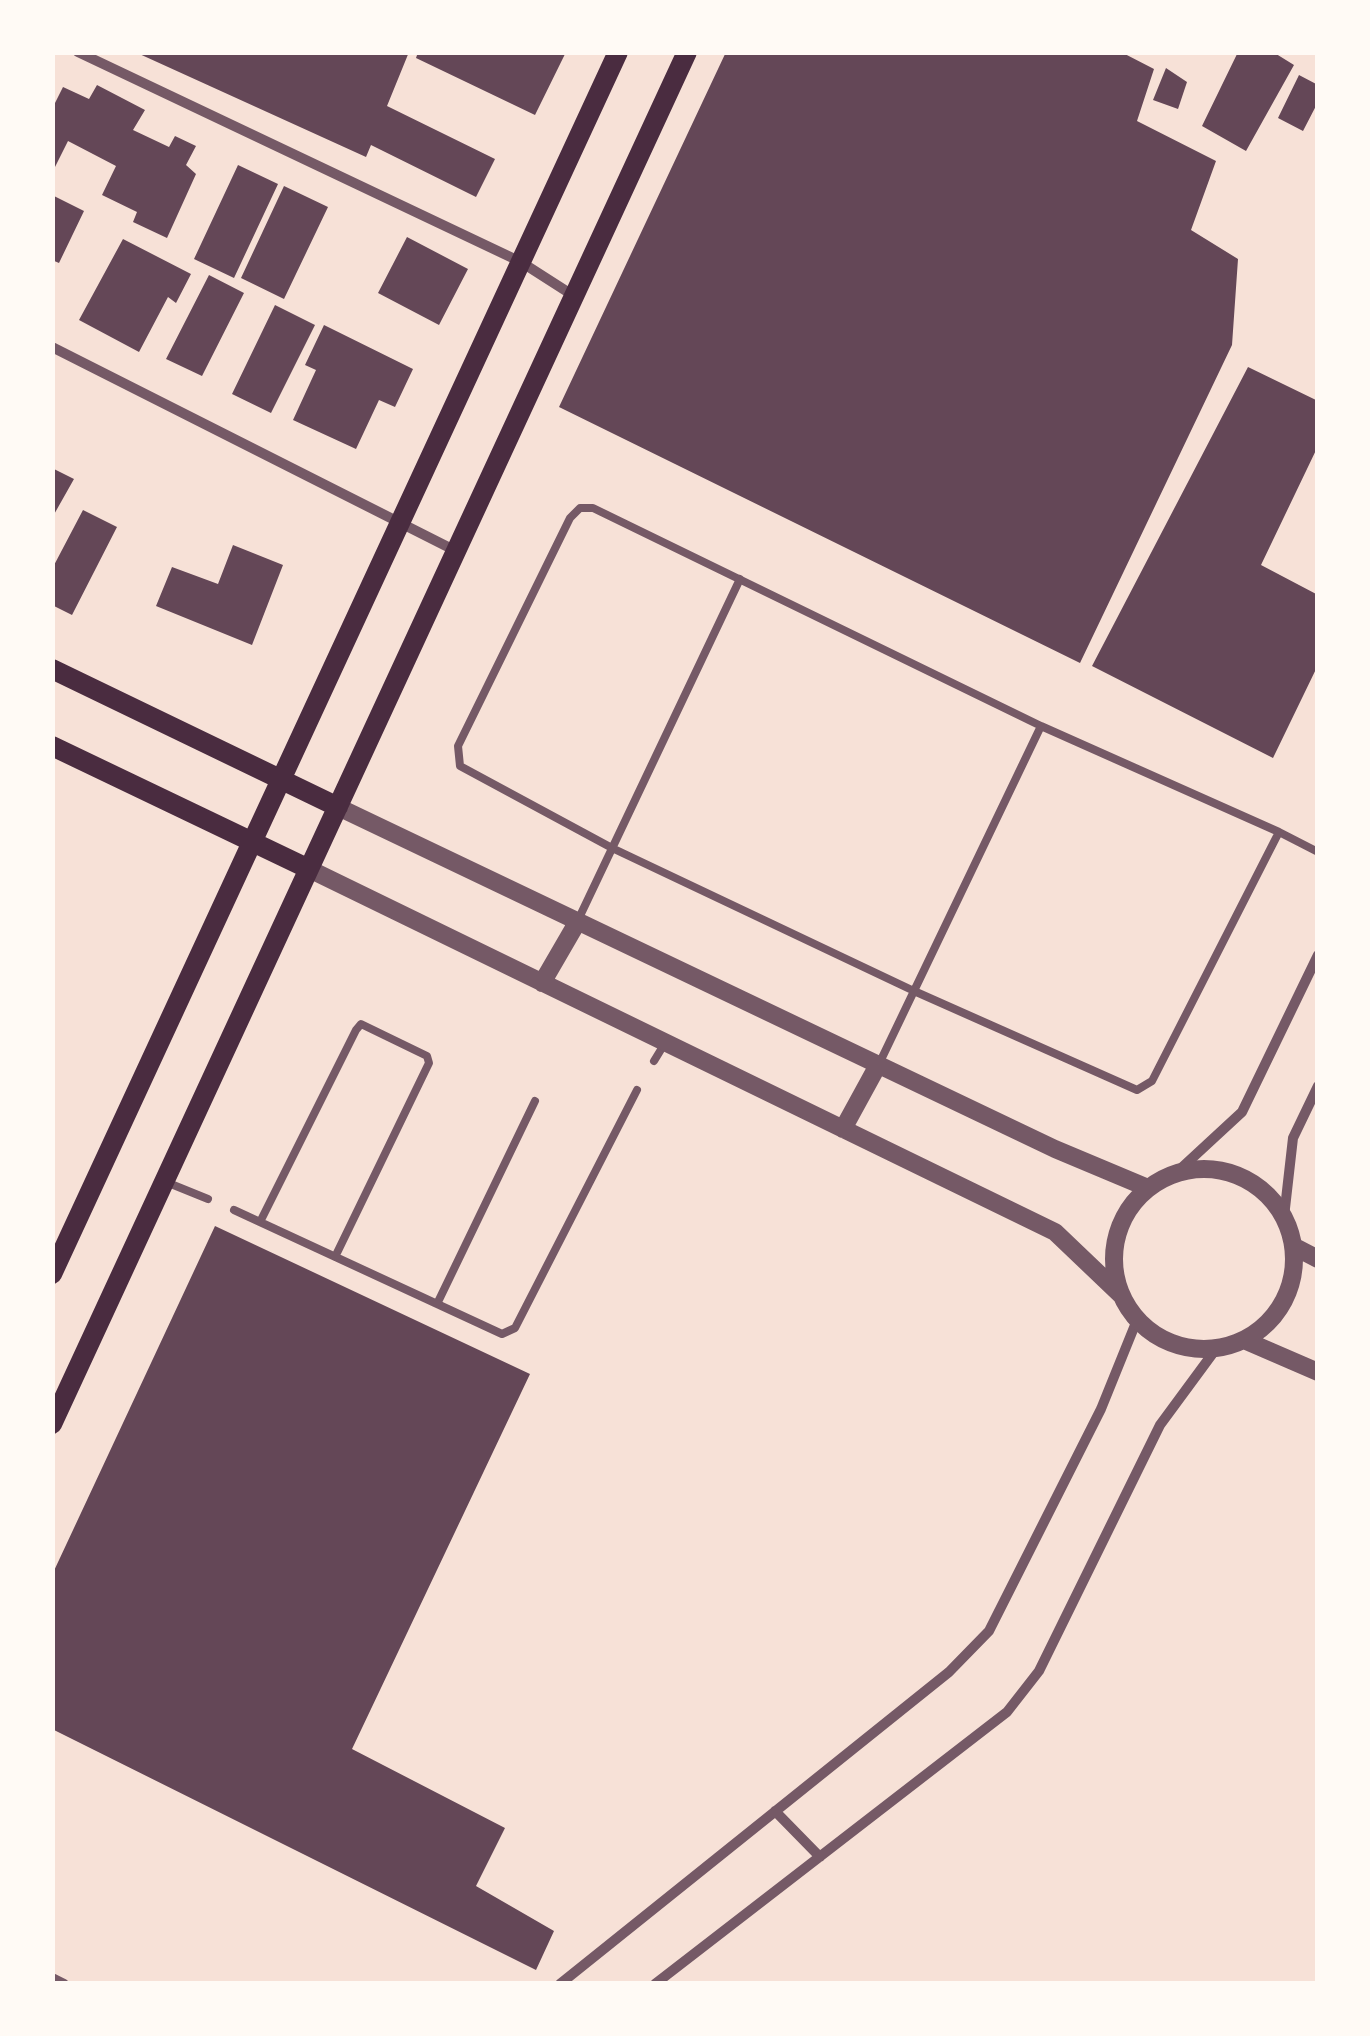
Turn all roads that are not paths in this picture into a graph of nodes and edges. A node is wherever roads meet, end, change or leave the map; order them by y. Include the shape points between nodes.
1 (78, 52) edge
2 (618, 52) edge
3 (686, 52) edge
4 (521, 262) junction
5 (574, 296) junction
6 (52, 347) edge
7 (400, 524) junction
8 (456, 551) junction
9 (740, 579) junction
10 (52, 669) edge
11 (1042, 726) junction
12 (52, 746) edge
13 (282, 779) junction
14 (338, 806) junction
15 (1279, 832) junction
16 (252, 842) junction
17 (612, 848) junction
18 (1318, 852) edge
19 (309, 869) junction
20 (578, 921) junction
21 (1318, 955) edge
22 (542, 983) junction
23 (914, 991) junction
24 (665, 1043) junction
25 (654, 1060) dead end
26 (878, 1065) junction
27 (1318, 1086) edge
28 (637, 1090) dead end
29 (535, 1101) dead end
30 (843, 1129) junction
31 (1176, 1173) junction
32 (165, 1181) junction
33 (1148, 1188) junction
34 (208, 1199) dead end
35 (234, 1210) dead end
36 (1284, 1217) junction
37 (260, 1222) junction
38 (1293, 1246) junction
39 (335, 1256) junction
40 (1318, 1260) edge
41 (52, 1274) edge
42 (1121, 1295) junction
43 (437, 1304) junction
44 (1137, 1320) junction
45 (1244, 1340) junction
46 (1216, 1349) junction
47 (1318, 1372) edge
48 (52, 1424) edge
49 (775, 1811) junction
50 (820, 1857) junction
51 (52, 1978) edge
52 (64, 1984) edge
53 (560, 1984) edge
54 (655, 1984) edge

1 - 4 street
2 - 4 main road
3 - 5 main road
4 - 5 street
4 - 7 main road
5 - 8 main road
6 - 7 street
7 - 8 street
7 - 13 main road
8 - 14 main road
9 - 11 lane
9 - 17 lane
9 - 17 lane via 593,508 580,508 458,746 460,766
10 - 13 main road
11 - 15 lane
11 - 23 lane
12 - 16 main road
13 - 14 main road
13 - 16 main road
14 - 19 main road
14 - 20 street
15 - 18 lane
15 - 23 lane via 1152,1080 1137,1090
16 - 19 main road
16 - 41 main road
17 - 20 lane
17 - 23 lane
19 - 22 street
19 - 32 main road
20 - 22 street
20 - 26 street
21 - 31 street via 1242,1112
22 - 24 street
23 - 26 lane
24 - 25 lane
24 - 30 street
26 - 30 street
26 - 33 street
27 - 36 street via 1293,1138
28 - 43 lane via 515,1328 502,1334
29 - 43 lane
30 - 42 street via 1056,1232
31 - 33 street
31 - 36 street via 1201,1169 1250,1181
32 - 34 lane
32 - 48 main road
33 - 42 street via 1116,1237
35 - 37 lane
36 - 38 street
37 - 39 lane
37 - 39 lane via 362,1024 426,1056 428,1063
38 - 40 street
38 - 45 street via 1284,1302
39 - 43 lane
42 - 44 street
44 - 46 street via 1187,1348
44 - 49 street via 1101,1409 989,1630 949,1672
45 - 46 street
45 - 47 street
46 - 50 street via 1160,1425 1039,1670 1007,1712
49 - 50 street
49 - 53 street
50 - 54 street
51 - 52 street

